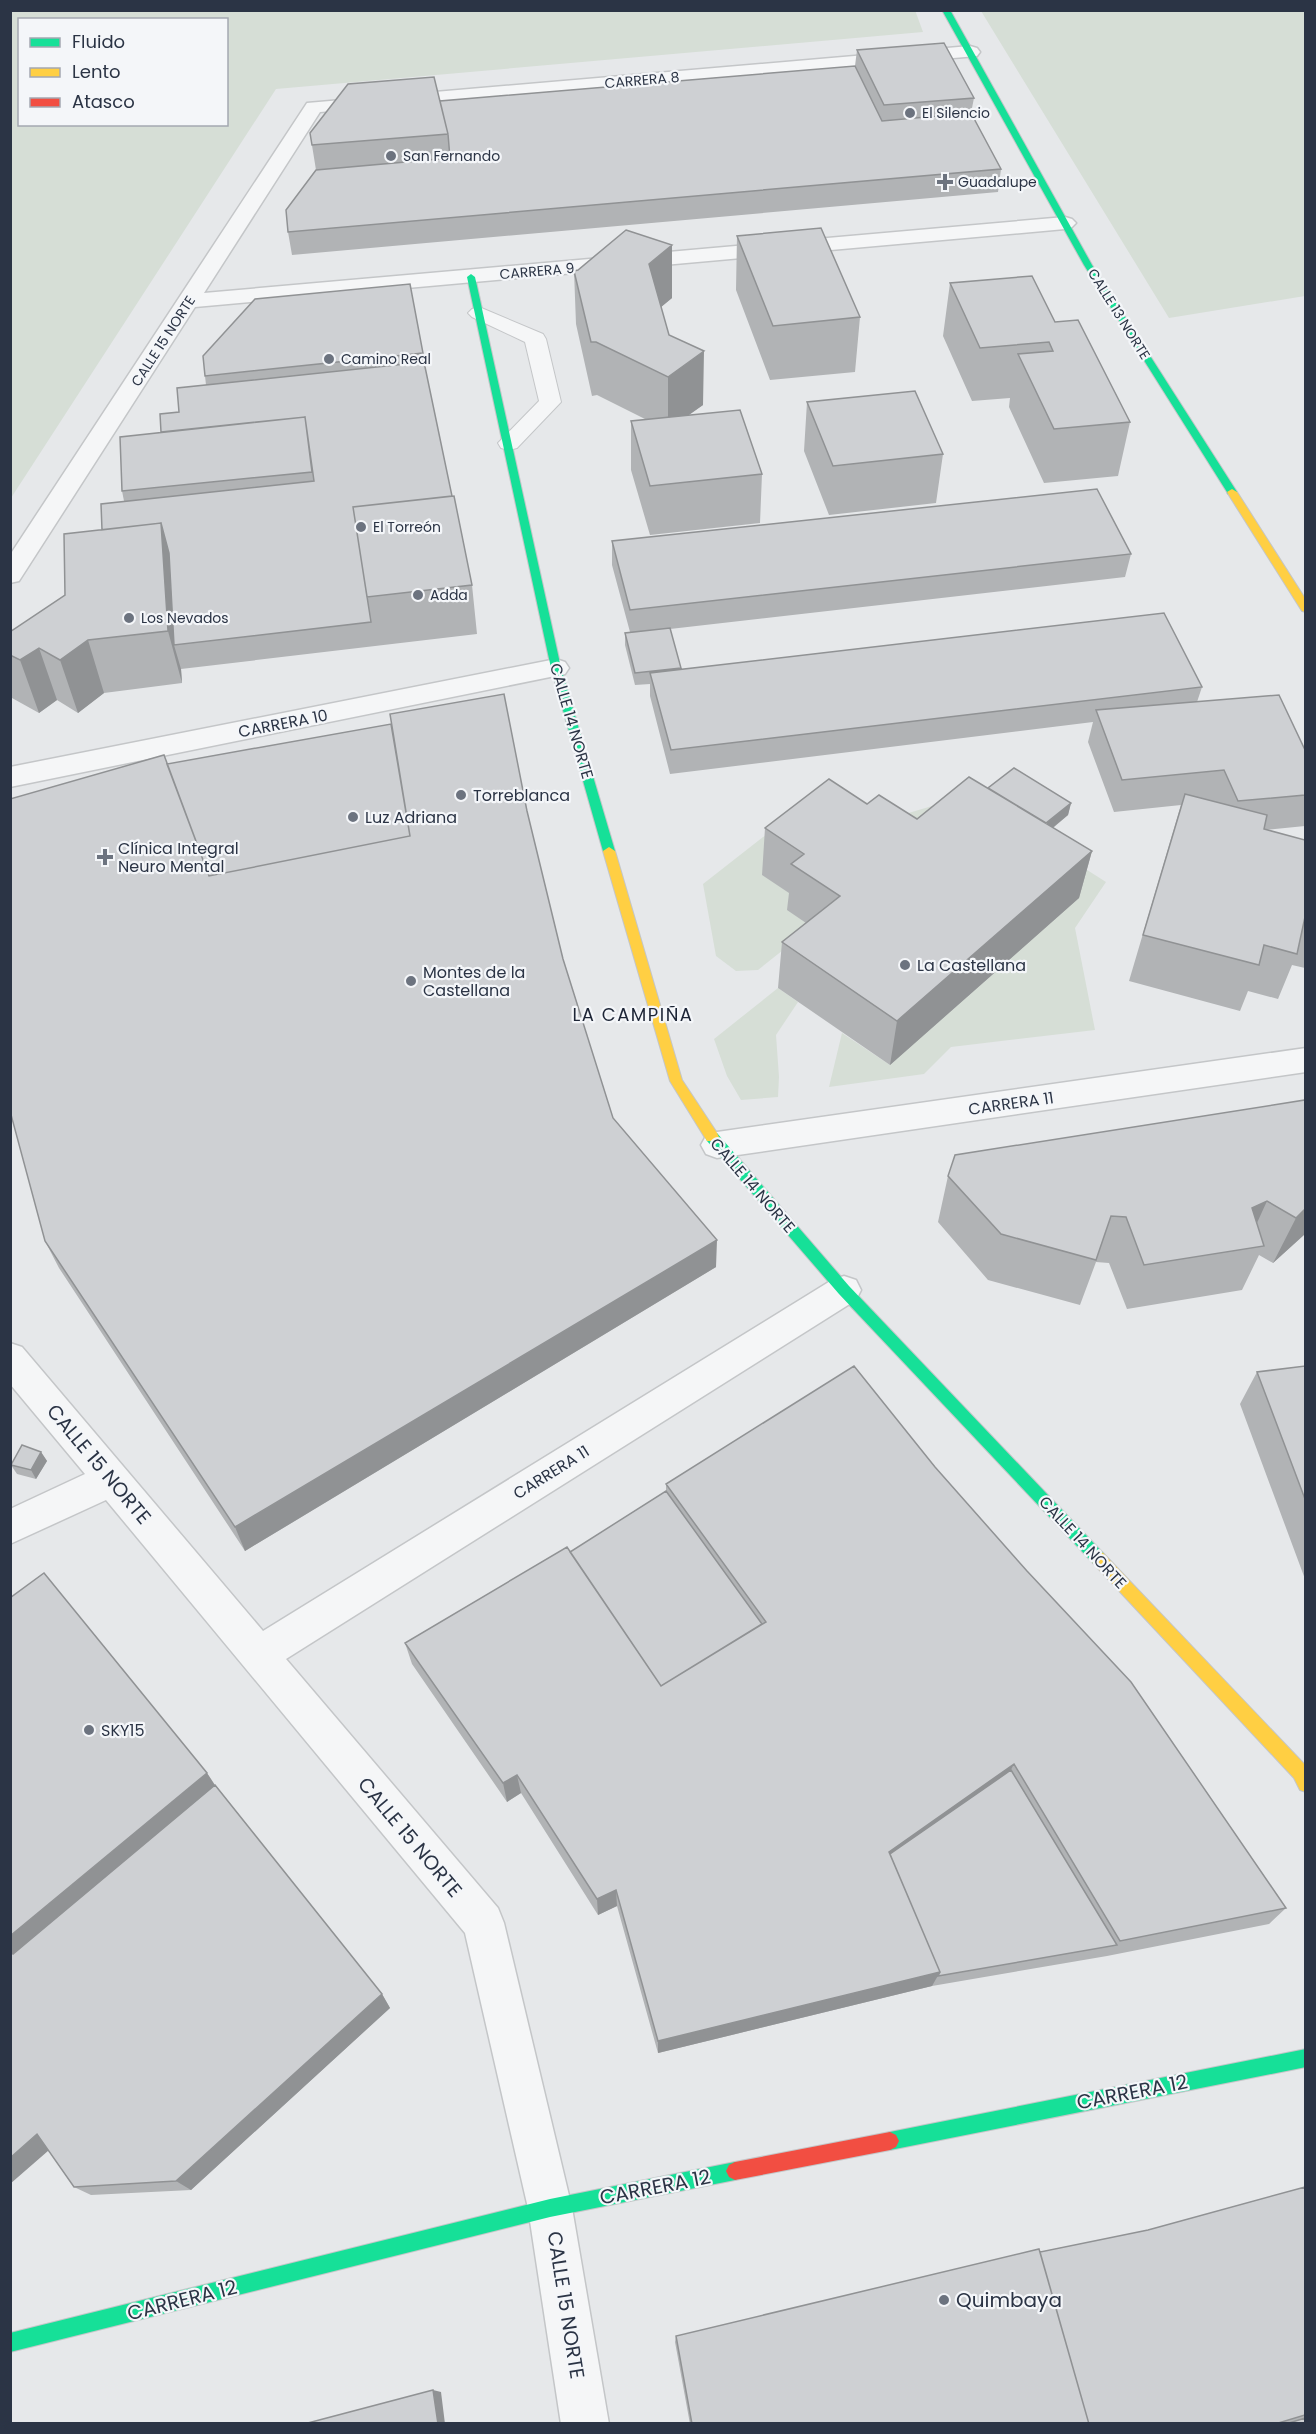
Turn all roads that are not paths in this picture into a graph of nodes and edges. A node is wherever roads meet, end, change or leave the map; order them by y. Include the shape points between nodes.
1 (946, 10) edge
2 (970, 52) junction
3 (314, 107) joint
4 (1065, 223) junction
5 (471, 277) junction
6 (189, 302) junction
7 (479, 313) junction
8 (509, 443) junction
9 (10, 575) edge
10 (1305, 609) edge
11 (556, 668) junction
12 (11, 777) edge
13 (1305, 1060) edge
14 (717, 1146) junction
15 (844, 1290) junction
16 (10, 1358) edge
17 (112, 1479) junction
18 (10, 1527) edge
19 (258, 1655) junction
20 (1305, 1784) edge
21 (1305, 2058) edge
22 (550, 2208) junction
23 (10, 2343) edge
24 (585, 2424) edge

1 - 2 street, CALLE 13 NORTE
2 - 3 street, CARRERA 8
2 - 4 street, CALLE 13 NORTE
3 - 6 street, CALLE 15 NORTE
4 - 5 street, CARRERA 9
4 - 10 street, CALLE 13 NORTE via 1088,266
5 - 6 street, CARRERA 9
5 - 7 street, CALLE 14 NORTE
6 - 9 street, CALLE 15 NORTE
7 - 8 street, CALLE 14 NORTE
7 - 8 lane via 535,339 550,402
8 - 11 street, CALLE 14 NORTE
11 - 12 street, CARRERA 10
11 - 14 street, CALLE 14 NORTE via 676,1081
13 - 14 street, CARRERA 11
14 - 15 street, CALLE 14 NORTE
15 - 19 street, CARRERA 11
15 - 20 street, CALLE 14 NORTE via 1300,1772
16 - 17 street, CALLE 15 NORTE
17 - 18 street
17 - 19 street, CALLE 15 NORTE
19 - 22 street, CALLE 15 NORTE via 483,1923
21 - 22 street, CARRERA 12
22 - 23 street, CARRERA 12
22 - 24 street, CALLE 15 NORTE

